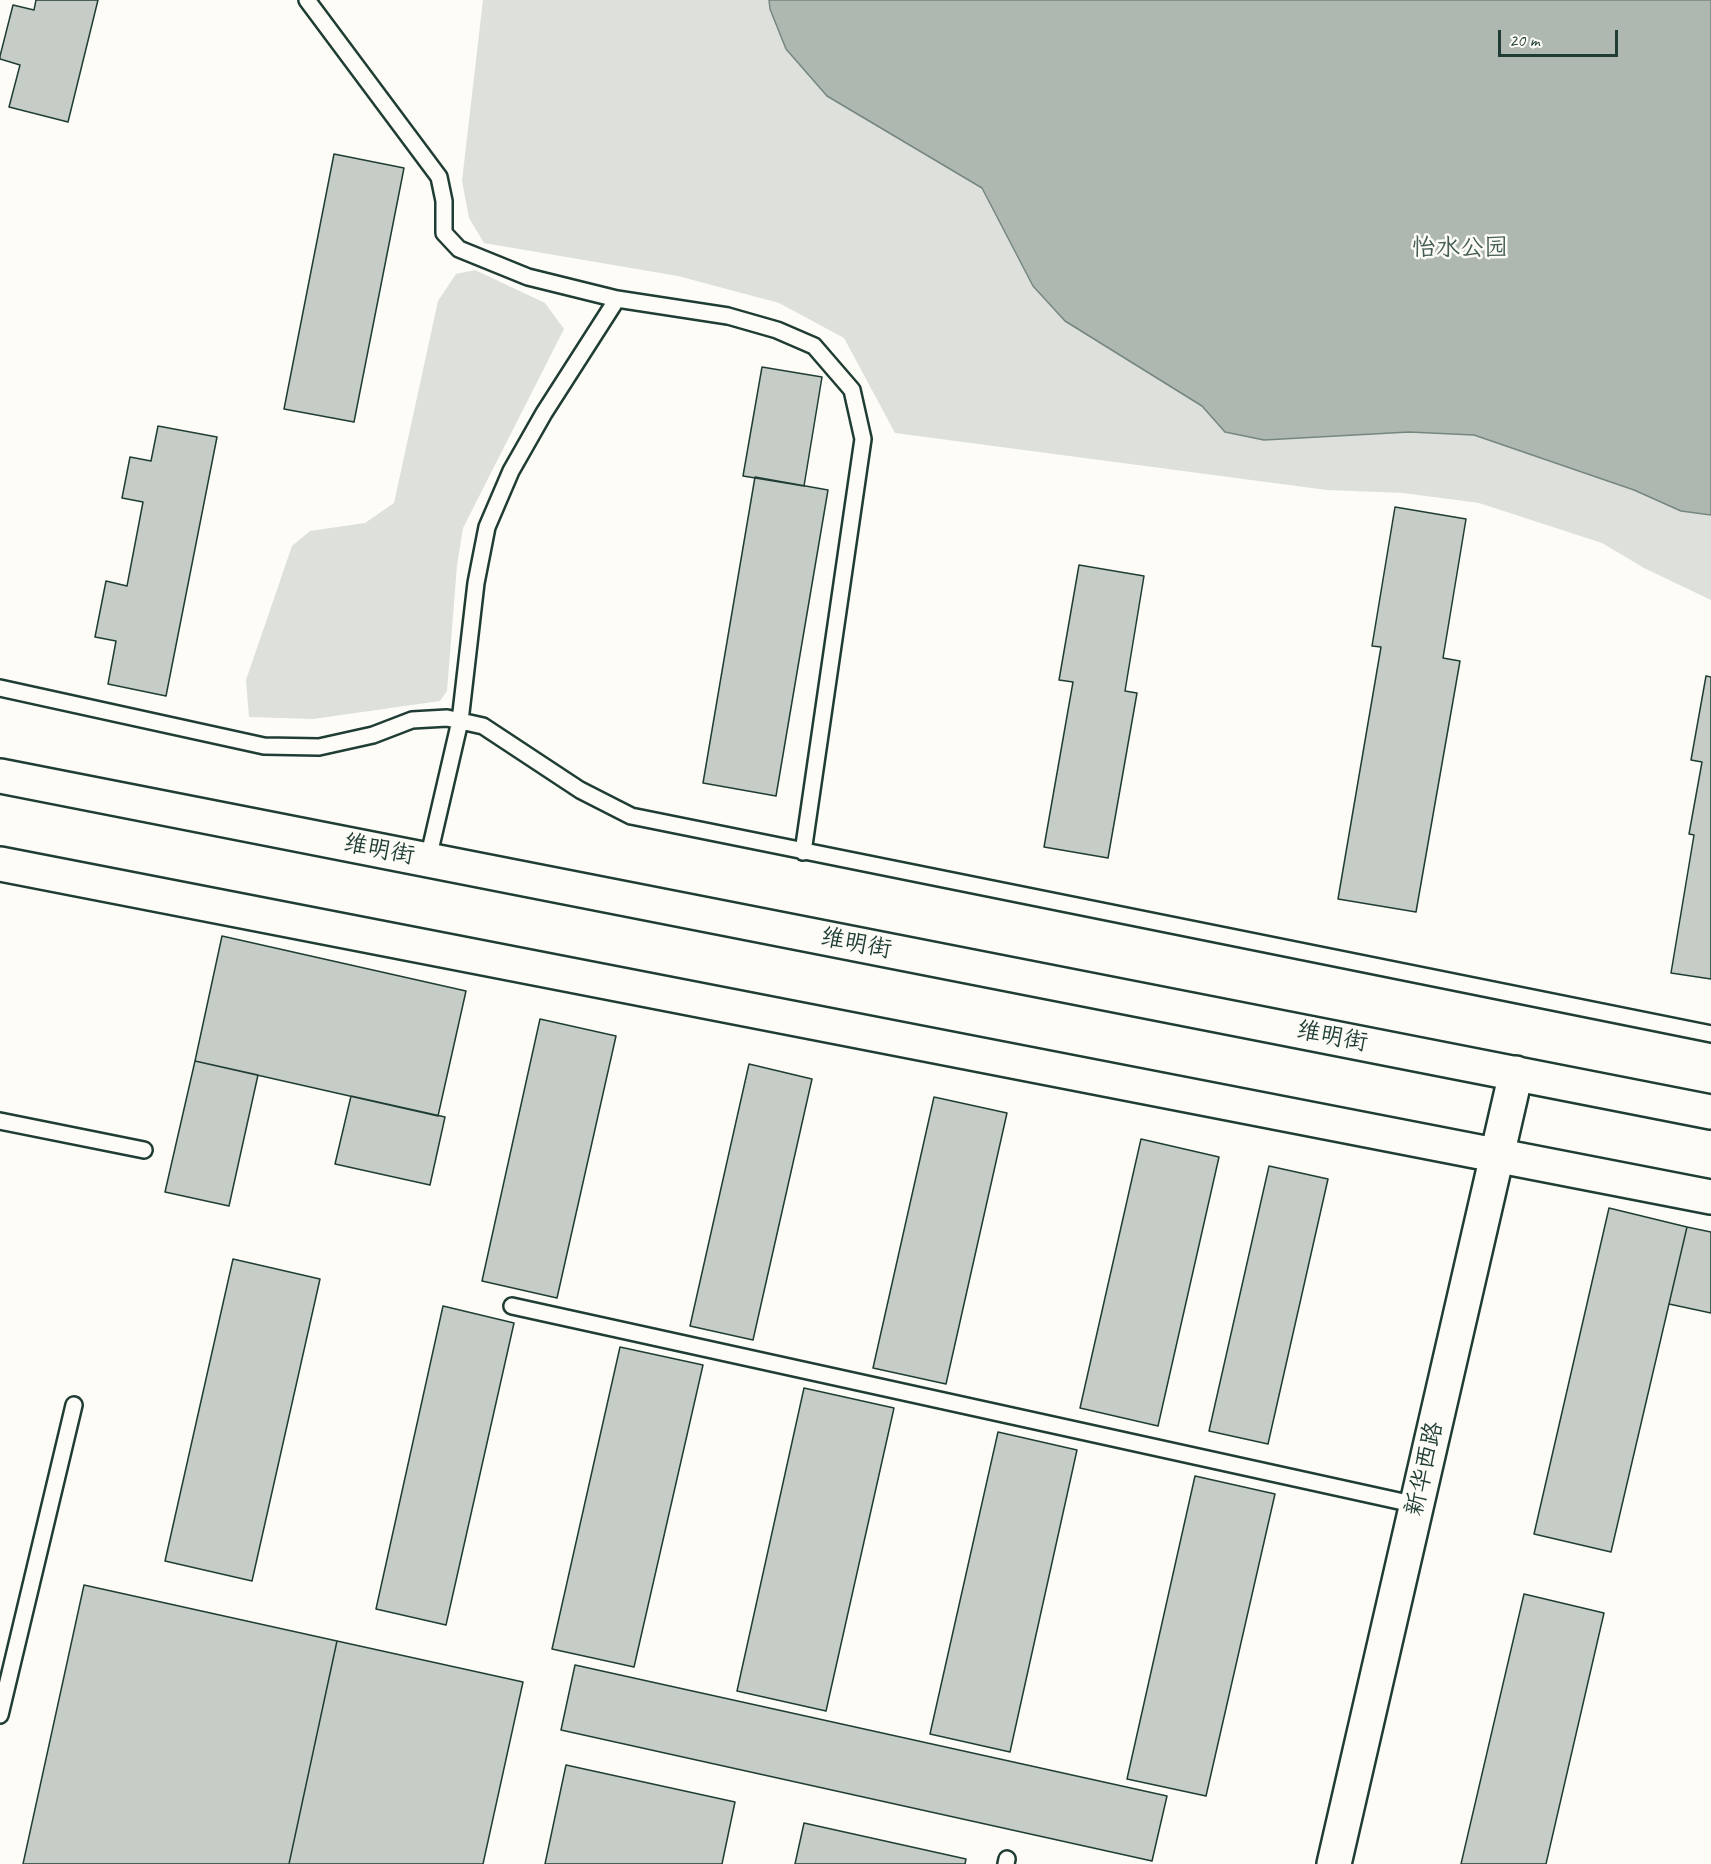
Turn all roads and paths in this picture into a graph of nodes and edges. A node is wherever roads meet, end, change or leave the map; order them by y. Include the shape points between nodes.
1 (307, 0) edge
2 (616, 299) junction
3 (0, 688) edge
4 (460, 721) junction
5 (0, 776) edge
6 (803, 852) junction
7 (428, 860) junction
8 (0, 864) edge
9 (1711, 1034) edge
10 (1516, 1073) junction
11 (1711, 1112) edge
12 (0, 1121) edge
13 (144, 1150) dead end
14 (1497, 1155) junction
15 (1711, 1197) edge
16 (512, 1306) dead end
17 (74, 1405) dead end
18 (1417, 1505) junction
19 (0, 1715) edge
20 (1334, 1864) edge

1 - 2 lane via 439,177 444,233 459,249 528,277
2 - 4 lane via 511,471 487,527 476,583
2 - 6 lane via 728,316 777,330 814,346 852,390 863,439
3 - 4 lane via 264,746 319,747 373,735 411,720
4 - 6 lane via 483,726 580,790 631,816
4 - 7 lane
5 - 7 street, 维明街
6 - 9 lane
7 - 10 street, 维明街
8 - 14 street
10 - 11 street, 维明街
10 - 14 street, 新华西路
12 - 13 lane
14 - 15 street
14 - 18 street, 新华西路
16 - 18 lane
17 - 19 lane
18 - 20 street, 新华西路

